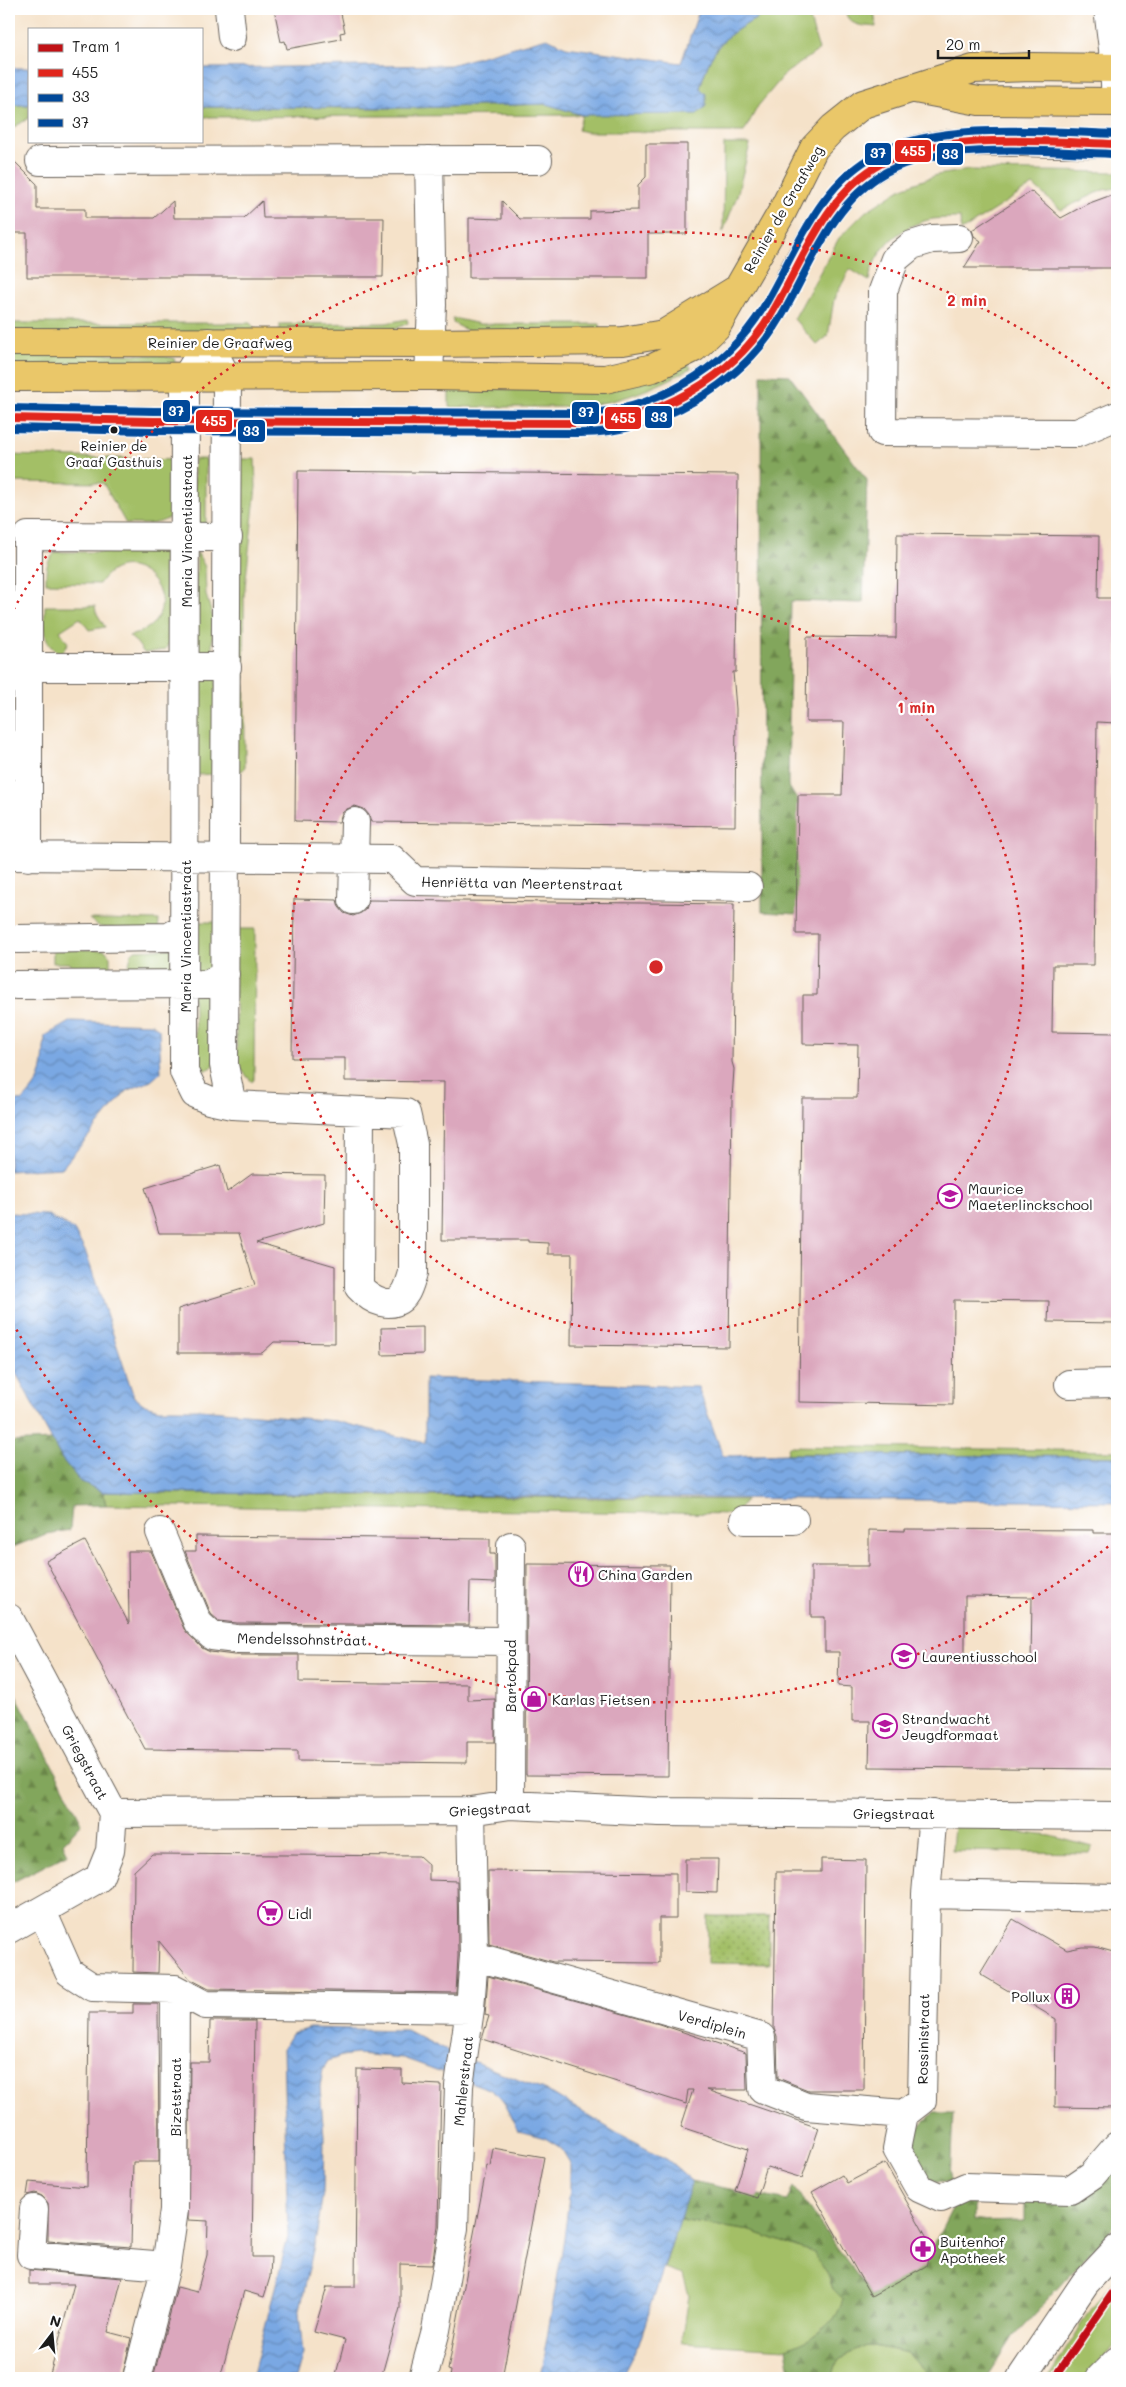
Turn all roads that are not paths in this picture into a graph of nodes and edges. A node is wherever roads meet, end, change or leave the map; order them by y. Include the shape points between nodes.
1 (229, 9) edge
2 (1108, 9) edge
3 (232, 37) dead end
4 (1116, 68) edge
5 (911, 88) junction
6 (1117, 102) edge
7 (1117, 144) edge
8 (40, 160) dead end
9 (429, 160) junction
10 (538, 160) dead end
11 (959, 238) dead end
12 (736, 290) junction
13 (9, 342) edge
14 (208, 342) junction
15 (430, 343) junction
16 (429, 376) junction
17 (9, 377) edge
18 (185, 378) junction
19 (227, 378) junction
20 (1117, 416) edge
21 (9, 418) edge
22 (186, 421) junction
23 (227, 422) junction
24 (185, 536) junction
25 (228, 537) junction
26 (28, 667) junction
27 (186, 667) junction
28 (227, 667) junction
29 (355, 822) dead end
30 (18, 856) edge
31 (226, 856) junction
32 (186, 857) junction
33 (354, 859) junction
34 (748, 887) dead end
35 (353, 900) dead end
36 (183, 929) junction
37 (17, 939) dead end
38 (225, 974) junction
39 (16, 985) dead end
40 (184, 985) junction
41 (232, 1106) junction
42 (360, 1111) junction
43 (1117, 1383) edge
44 (1069, 1384) dead end
45 (744, 1520) dead end
46 (794, 1520) dead end
47 (160, 1532) dead end
48 (511, 1546) dead end
49 (9, 1618) edge
50 (510, 1641) junction
51 (510, 1805) junction
52 (472, 1811) junction
53 (112, 1813) junction
54 (933, 1813) junction
55 (1117, 1816) edge
56 (926, 1894) junction
57 (1117, 1898) edge
58 (42, 1911) junction
59 (9, 1928) edge
60 (474, 1956) junction
61 (175, 1989) junction
62 (470, 2009) junction
63 (904, 2114) junction
64 (1117, 2146) edge
65 (34, 2210) dead end
66 (1117, 2249) edge
67 (166, 2266) junction
68 (1117, 2361) edge
69 (136, 2378) edge
70 (423, 2378) edge
71 (1020, 2378) edge
72 (1100, 2378) edge

1 - 3 street
2 - 4 street
4 - 5 main road, Reinier de Graafweg via 1032,66 973,70
4 - 6 street
5 - 6 main road, Reinier de Graafweg via 979,101
5 - 12 main road, Reinier de Graafweg via 863,104 814,148 778,220
7 - 23 street via 970,141 935,145 883,163 856,178 819,225 762,328 709,380 666,404 609,421 564,423
8 - 9 street
9 - 10 street
9 - 15 street
11 - 20 street via 932,239 912,245 895,259 883,291 882,432 1077,434
12 - 15 main road, Reinier de Graafweg via 675,329 650,337 583,342
12 - 16 main road, Reinier de Graafweg via 716,327 694,348 653,368 605,379
13 - 14 main road, Reinier de Graafweg
14 - 15 main road, Reinier de Graafweg
14 - 18 street
14 - 19 street
15 - 16 street
16 - 19 main road, Reinier de Graafweg
17 - 18 main road, Reinier de Graafweg
18 - 19 main road, Reinier de Graafweg
18 - 22 street, Maria Vincentiastraat
19 - 23 street
21 - 22 street
22 - 23 street
22 - 24 street, Maria Vincentiastraat
23 - 25 street
24 - 25 street
24 - 26 street via 28,536
24 - 27 street, Maria Vincentiastraat
25 - 28 street
26 - 27 street
26 - 30 street
27 - 28 street
27 - 32 street, Maria Vincentiastraat
28 - 31 street
29 - 33 street
30 - 32 street
31 - 32 street, Henriëtta van Meertenstraat
31 - 33 street, Henriëtta van Meertenstraat
31 - 38 street
32 - 36 street, Maria Vincentiastraat
33 - 34 street, Henriëtta van Meertenstraat via 392,859 414,881
33 - 35 street
36 - 37 street via 169,937
36 - 40 street, Maria Vincentiastraat
38 - 40 street via 209,984
38 - 41 street via 224,1065
39 - 40 street
40 - 41 street, Maria Vincentiastraat via 184,1072 188,1084 195,1094
41 - 42 street, Maria Vincentiastraat
42 - 42 street, Maria Vincentiastraat via 406,1113 413,1144 413,1273 405,1293 394,1302 381,1303 359,1286
43 - 44 street
45 - 46 street
47 - 50 street, Mendelssohnstraat via 198,1623 212,1636 236,1639
48 - 50 street, Bartokpad
49 - 53 street, Griegstraat
50 - 51 street, Bartokpad
51 - 52 street, Griegstraat
51 - 54 street, Griegstraat via 659,1812
52 - 53 street, Griegstraat
52 - 60 street, Mahlerstraat
53 - 58 street via 110,1851 99,1878
54 - 55 street, Griegstraat
54 - 56 street, Rossinistraat
56 - 57 street
56 - 63 street, Rossinistraat via 922,2100
58 - 59 street
58 - 61 street via 70,1972 92,1987
60 - 62 street, Mahlerstraat
60 - 63 street, Verdiplein via 761,2037 763,2088 806,2106
61 - 62 street via 205,2005
61 - 67 street, Bizetstraat via 174,2210
62 - 70 street, Mahlerstraat via 459,2086 454,2228 436,2330
63 - 64 street via 897,2149 919,2188 941,2198 966,2187 1070,2190 1092,2175
65 - 67 street via 31,2255
66 - 71 street via 1086,2283
67 - 69 street, Bizetstraat
68 - 72 street

